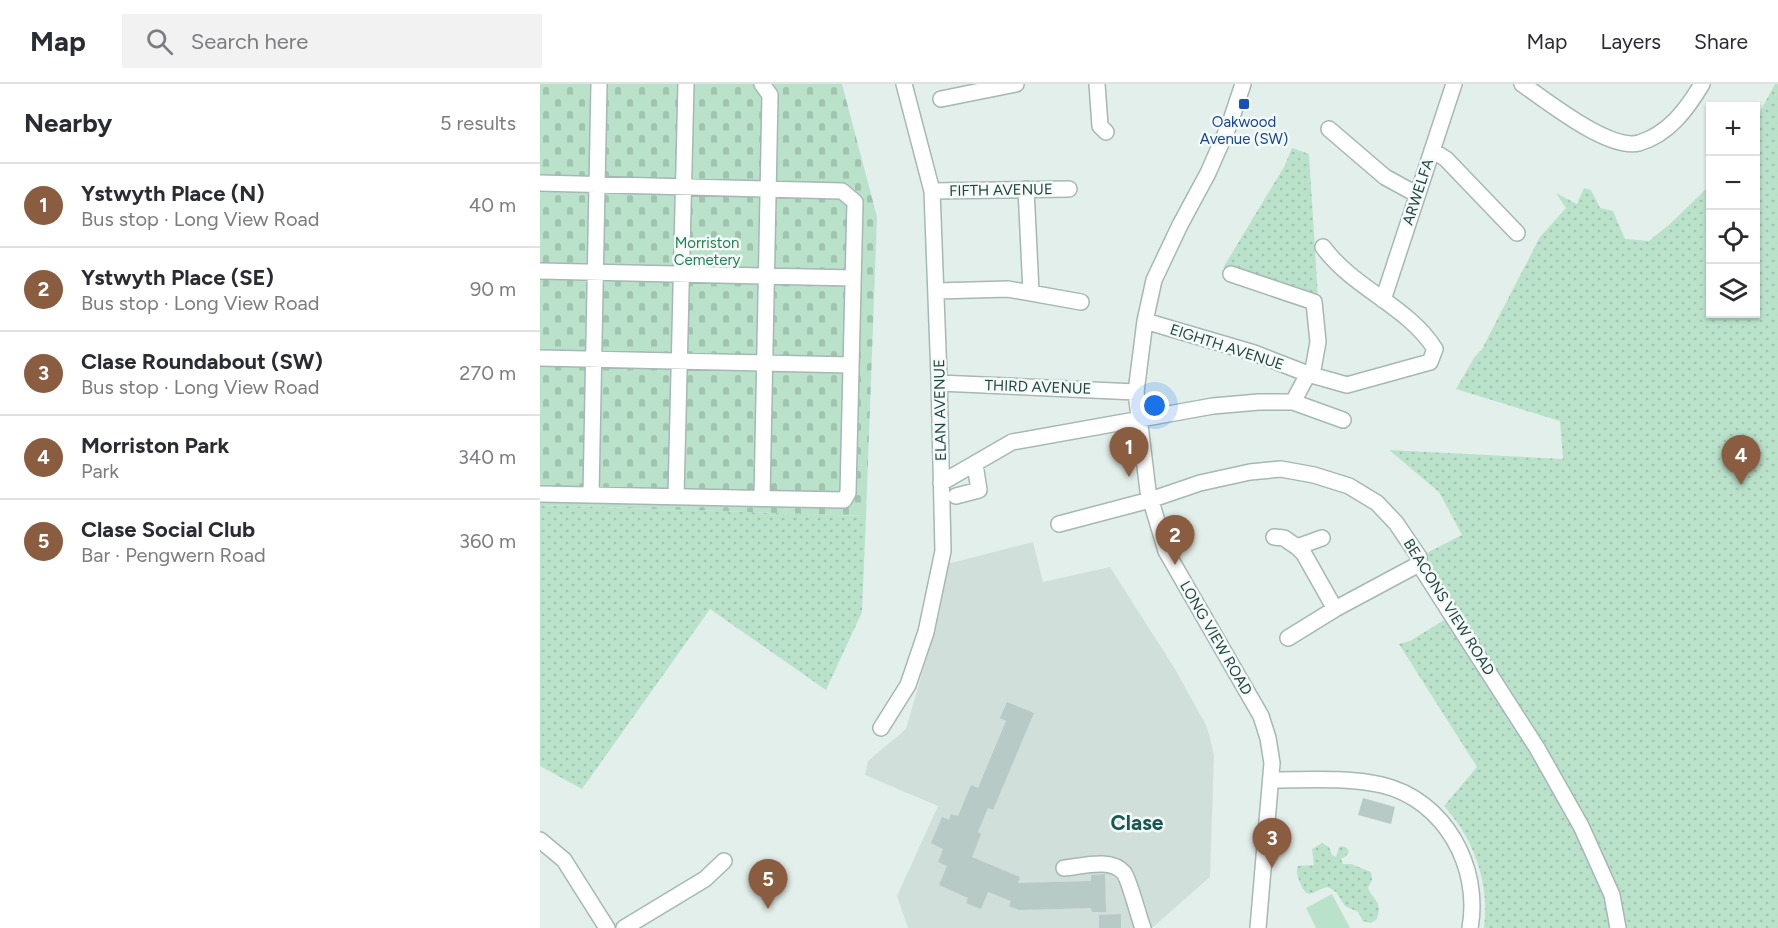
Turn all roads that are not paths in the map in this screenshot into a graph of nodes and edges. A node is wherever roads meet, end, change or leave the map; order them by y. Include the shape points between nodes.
1 (599, 84) edge
2 (686, 84) edge
3 (762, 84) edge
4 (904, 84) edge
5 (1016, 84) edge
6 (1097, 84) edge
7 (1243, 84) edge
8 (1454, 84) edge
9 (1522, 84) edge
10 (1702, 84) edge
11 (941, 99) dead end
12 (1329, 129) dead end
13 (1106, 132) dead end
14 (1432, 150) junction
15 (540, 183) edge
16 (597, 185) junction
17 (682, 187) junction
18 (768, 189) junction
19 (1026, 189) junction
20 (1069, 189) dead end
21 (932, 191) junction
22 (1416, 194) junction
23 (1517, 233) dead end
24 (1323, 247) dead end
25 (540, 271) edge
26 (595, 272) junction
27 (680, 274) junction
28 (1231, 274) dead end
29 (766, 276) junction
30 (853, 278) junction
31 (937, 291) junction
32 (1031, 292) junction
33 (1383, 300) junction
34 (1081, 302) dead end
35 (1145, 321) junction
36 (540, 358) edge
37 (594, 359) junction
38 (678, 361) junction
39 (764, 363) junction
40 (851, 365) junction
41 (1310, 375) junction
42 (939, 383) junction
43 (1136, 392) junction
44 (1293, 402) junction
45 (1139, 420) junction
46 (1343, 420) dead end
47 (975, 464) junction
48 (941, 483) junction
49 (540, 494) edge
50 (591, 495) junction
51 (676, 496) junction
52 (956, 496) dead end
53 (762, 498) junction
54 (1150, 500) junction
55 (1059, 524) dead end
56 (1274, 537) dead end
57 (1322, 538) dead end
58 (1297, 547) junction
59 (1419, 564) junction
60 (1335, 609) junction
61 (1288, 638) dead end
62 (881, 728) dead end
63 (1271, 780) junction
64 (540, 840) edge
65 (724, 861) dead end
66 (1064, 868) dead end
67 (606, 928) edge
68 (624, 928) edge
69 (1143, 928) edge
70 (1257, 928) edge
71 (1470, 928) edge
72 (1618, 928) edge

1 - 16 street
2 - 17 street
3 - 18 street via 770,95
4 - 21 street, ELAN AVENUE
5 - 11 street
6 - 13 street via 1100,126
7 - 35 street, LONG VIEW ROAD via 1219,149 1154,280
8 - 14 street, ARWELFA
9 - 10 street via 1599,135 1638,143 1672,125
12 - 22 street via 1385,177
14 - 22 street, ARWELFA
14 - 23 street via 1446,159
15 - 16 street
16 - 17 street
16 - 26 street
17 - 18 street
17 - 27 street
18 - 29 street
18 - 30 street via 842,191 855,202
19 - 20 street, FIFTH AVENUE
19 - 21 street, FIFTH AVENUE
19 - 32 street
21 - 31 street, ELAN AVENUE
22 - 33 street, ARWELFA
24 - 33 street via 1356,282
25 - 26 street
26 - 27 street
26 - 37 street
27 - 29 street
27 - 38 street
28 - 41 street via 1314,302 1318,342
29 - 30 street
29 - 39 street
30 - 40 street
31 - 32 street
31 - 42 street, ELAN AVENUE
32 - 34 street
33 - 41 street, EIGHTH AVENUE via 1428,338 1435,349 1430,362 1347,385
35 - 41 street, EIGHTH AVENUE via 1254,353
35 - 43 street, LONG VIEW ROAD
36 - 37 street
37 - 38 street
37 - 50 street
38 - 39 street
38 - 51 street
39 - 40 street
39 - 53 street
40 - 53 street via 848,493 844,500
41 - 44 street
42 - 43 street, THIRD AVENUE
42 - 48 street, ELAN AVENUE
43 - 45 street, LONG VIEW ROAD
44 - 45 street via 1214,406
44 - 46 street
45 - 47 street via 1012,442
45 - 54 street, LONG VIEW ROAD
47 - 48 street
47 - 52 street via 980,490
48 - 62 street, ELAN AVENUE via 943,551 926,632 908,685
49 - 50 street
50 - 51 street
51 - 53 street
54 - 55 street, BEACONS VIEW ROAD
54 - 59 street, BEACONS VIEW ROAD via 1250,472 1281,469 1314,475 1349,486 1377,503 1396,523 1419,557
54 - 63 street, LONG VIEW ROAD via 1166,551 1261,716 1272,763
56 - 58 street via 1284,538
57 - 58 street
58 - 60 street
59 - 60 street
59 - 72 street, BEACONS VIEW ROAD via 1537,748 1581,826 1612,895
60 - 61 street
63 - 70 street, LONG VIEW ROAD
63 - 71 street via 1382,785 1429,809 1447,827 1461,850 1469,874
64 - 67 street via 564,860
65 - 68 street via 705,879
66 - 69 street via 1101,864 1124,873

